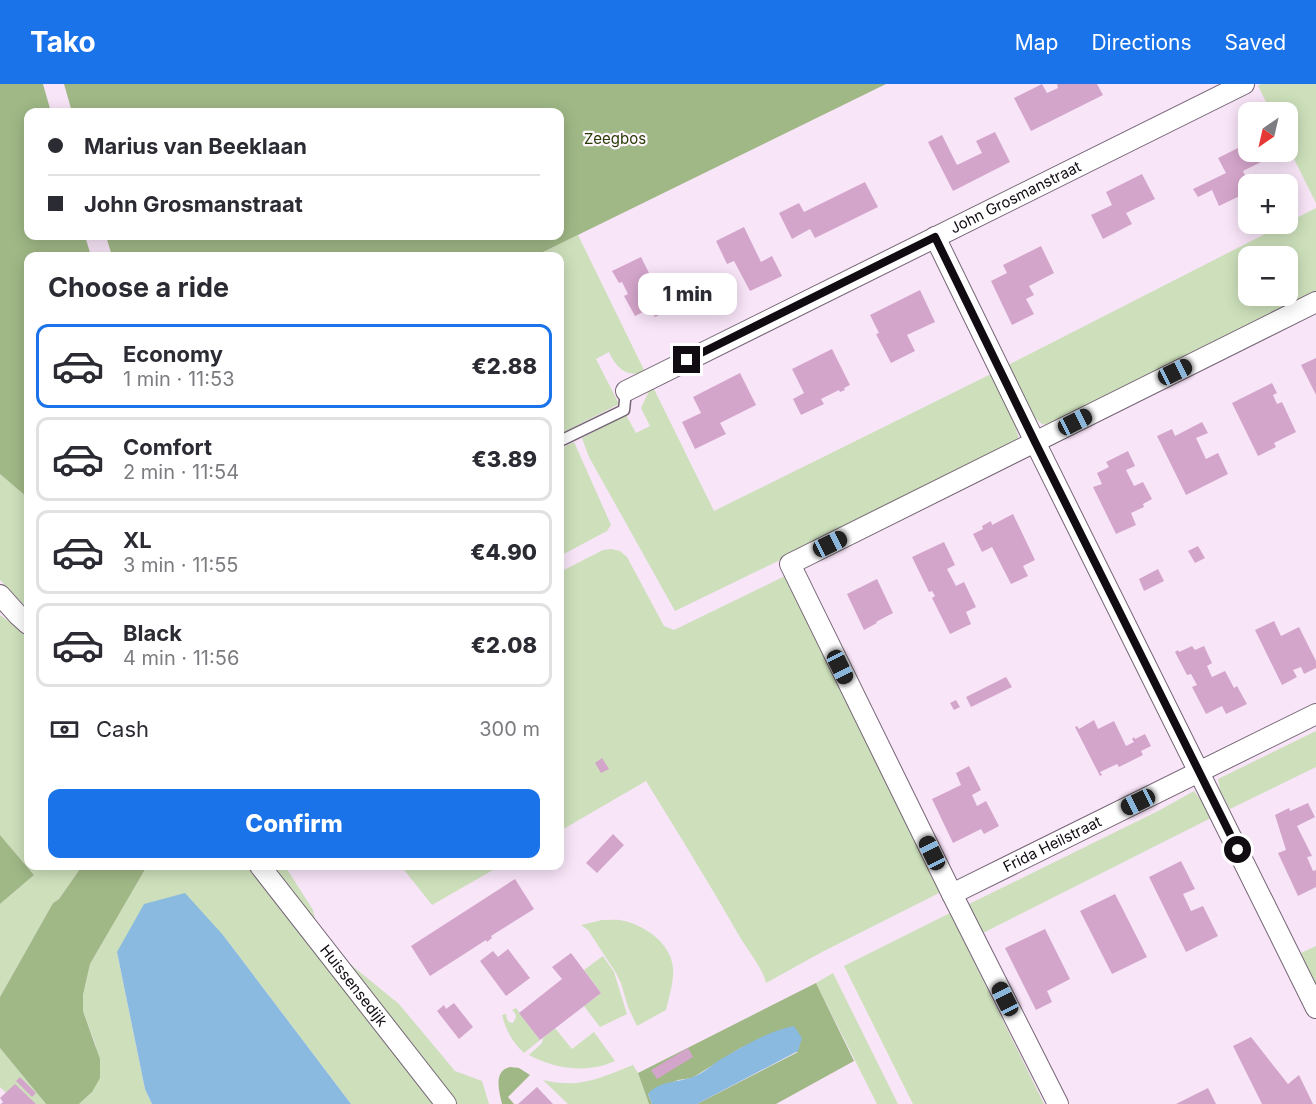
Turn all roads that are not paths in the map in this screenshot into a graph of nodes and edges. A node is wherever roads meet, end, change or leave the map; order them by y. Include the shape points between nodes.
1 (1244, 84) edge
2 (935, 237) junction
3 (1316, 302) edge
4 (626, 391) joint
5 (564, 439) edge
6 (1035, 442) junction
7 (0, 595) edge
8 (23, 619) edge
9 (1316, 714) edge
10 (1199, 771) junction
11 (263, 870) edge
12 (952, 894) junction
13 (1316, 1008) edge
14 (446, 1104) edge
15 (1058, 1104) edge

1 - 2 street, John Grosmanstraat
2 - 4 street, John Grosmanstraat
2 - 6 street
3 - 6 street
4 - 5 lane via 624,410
6 - 10 street
6 - 12 street via 790,564
7 - 8 street
9 - 10 street, Frida Heilstraat
10 - 12 street, Frida Heilstraat
10 - 13 street
11 - 14 street, Huissensedijk
12 - 15 street

